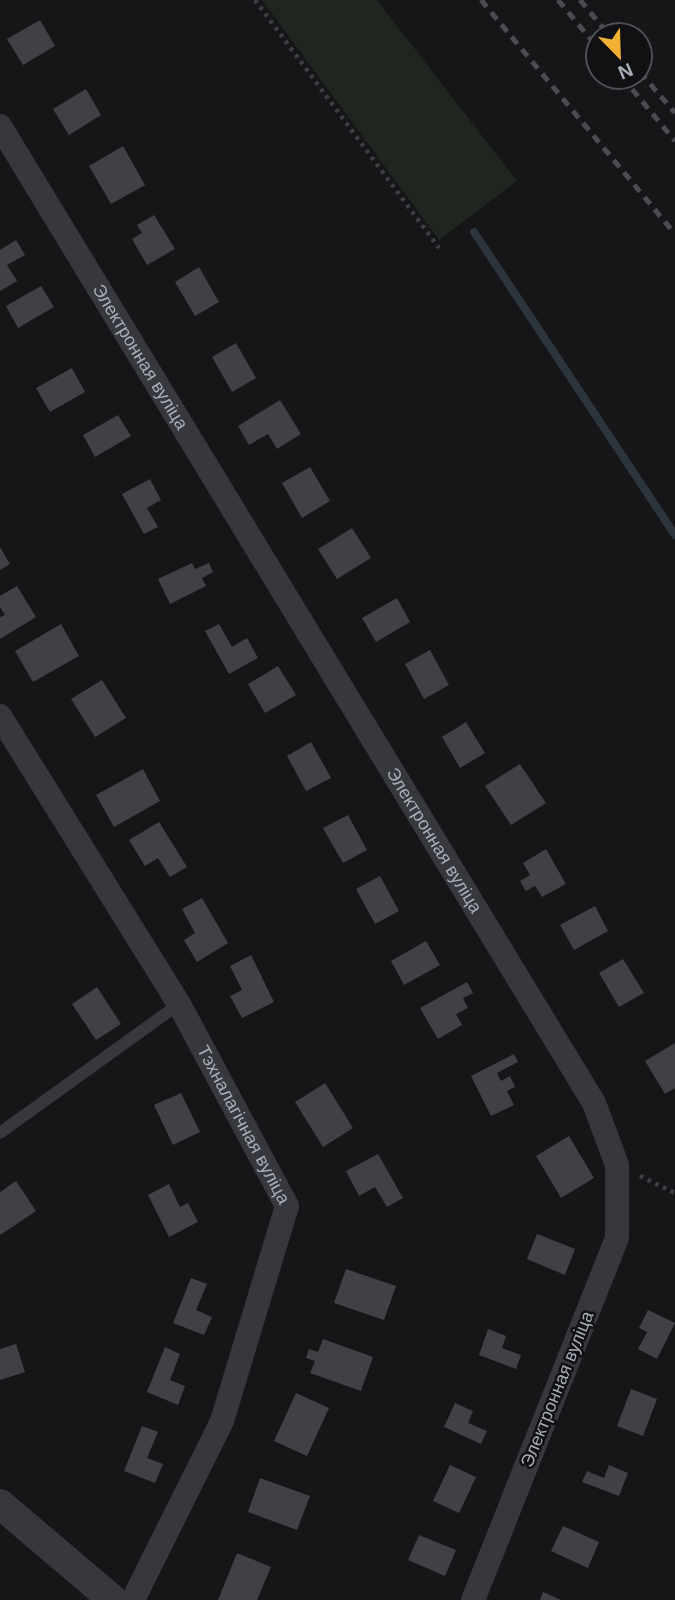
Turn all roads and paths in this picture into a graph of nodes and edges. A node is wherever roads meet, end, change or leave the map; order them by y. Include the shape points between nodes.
1 (255, 0) edge
2 (0, 126) edge
3 (439, 248) dead end
4 (0, 716) edge
5 (179, 1004) junction
6 (0, 1133) edge
7 (617, 1165) junction
8 (675, 1193) edge
9 (0, 1504) edge
10 (113, 1600) edge
11 (133, 1600) edge
12 (473, 1600) edge

1 - 3 path
2 - 7 street, Электронная вуліца via 594,1103
4 - 5 street, Тэхналагічная вуліца
5 - 6 lane
5 - 11 street, Тэхналагічная вуліца via 287,1206 222,1422
7 - 8 path
7 - 12 street, Электронная вуліца via 617,1238
9 - 10 street

